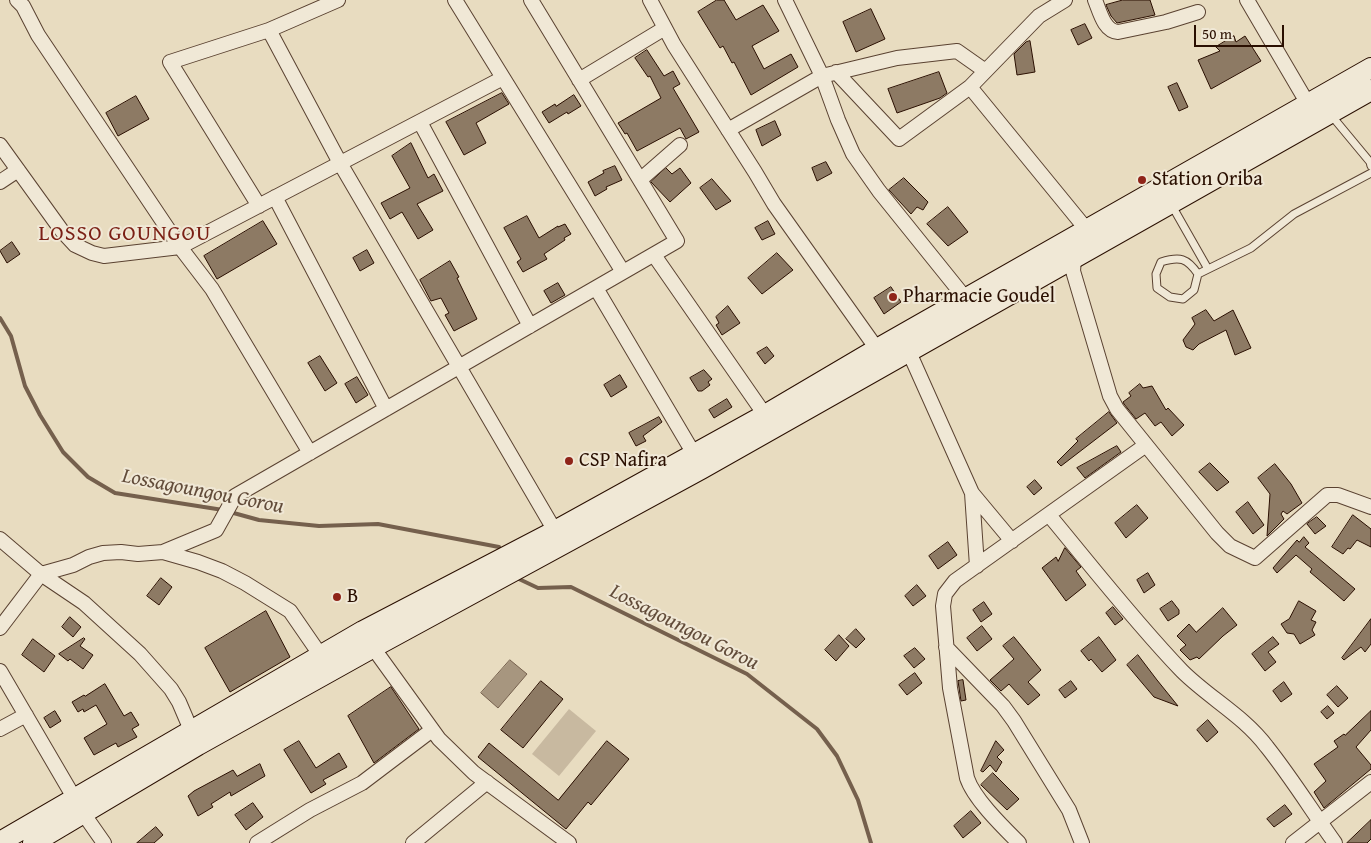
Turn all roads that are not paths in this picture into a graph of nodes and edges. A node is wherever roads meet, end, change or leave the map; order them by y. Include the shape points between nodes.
1 (17, 0) edge
2 (338, 0) edge
3 (456, 0) edge
4 (531, 0) edge
5 (650, 0) edge
6 (785, 0) edge
7 (1065, 0) edge
8 (1095, 0) edge
9 (1247, 0) edge
10 (1198, 12) dead end
11 (665, 28) junction
12 (269, 30) junction
13 (1371, 68) edge
14 (984, 70) junction
15 (836, 72) junction
16 (822, 76) junction
17 (503, 78) junction
18 (580, 80) junction
19 (970, 86) junction
20 (1371, 90) edge
21 (1308, 104) junction
22 (1329, 113) junction
23 (420, 122) junction
24 (728, 130) junction
25 (680, 144) dead end
26 (0, 145) edge
27 (340, 164) junction
28 (1371, 166) edge
29 (18, 170) junction
30 (1371, 173) edge
31 (640, 180) junction
32 (0, 182) edge
33 (275, 197) junction
34 (1170, 203) junction
35 (259, 206) junction
36 (1087, 230) junction
37 (180, 247) junction
38 (654, 254) junction
39 (1074, 259) junction
40 (1208, 269) junction
41 (623, 272) junction
42 (1198, 274) junction
43 (596, 288) junction
44 (966, 299) junction
45 (530, 326) junction
46 (877, 349) junction
47 (909, 352) junction
48 (458, 368) junction
49 (386, 409) junction
50 (765, 415) junction
51 (1146, 445) junction
52 (310, 453) junction
53 (694, 454) junction
54 (972, 493) junction
55 (1371, 507) edge
56 (1049, 515) junction
57 (554, 531) junction
58 (0, 540) edge
59 (1012, 541) junction
60 (163, 552) junction
61 (977, 566) junction
62 (41, 574) junction
63 (0, 628) edge
64 (368, 639) junction
65 (946, 647) junction
66 (321, 656) junction
67 (0, 671) edge
68 (26, 715) junction
69 (0, 729) edge
70 (432, 730) junction
71 (194, 738) junction
72 (487, 782) junction
73 (1371, 782) edge
74 (79, 806) junction
75 (1319, 822) junction
76 (0, 842) edge
77 (33, 843) edge
78 (104, 843) edge
79 (257, 843) edge
80 (414, 843) edge
81 (569, 843) edge
82 (1019, 843) edge
83 (1082, 843) edge
84 (1293, 843) edge
85 (1335, 843) edge

1 - 37 street
2 - 12 street
3 - 17 street
4 - 18 street
5 - 11 street
6 - 16 street
7 - 14 street via 1039,16
8 - 10 street via 1107,28 1118,32
9 - 21 street
11 - 18 street
11 - 24 street
12 - 27 street
12 - 35 street via 170,62
13 - 21 main road
14 - 15 street via 957,51 897,58
14 - 19 street
15 - 16 street
15 - 19 street via 900,139
16 - 24 street
16 - 44 street via 853,154
17 - 23 street
17 - 41 street
18 - 31 street
19 - 36 street
20 - 22 main road
21 - 36 main road
22 - 28 lane
22 - 34 main road
23 - 27 street
23 - 45 street
24 - 46 street via 795,235
25 - 31 street
26 - 29 street
27 - 33 street
27 - 48 street
29 - 32 street
29 - 37 street via 75,245 104,256
30 - 40 lane via 1294,214 1251,248
31 - 38 street via 677,241
33 - 35 street
33 - 49 street
34 - 39 main road
34 - 40 lane
35 - 37 street
36 - 44 main road
37 - 52 street via 212,289
38 - 41 street
38 - 50 street
39 - 47 main road
39 - 51 street via 1073,270 1110,396
40 - 42 lane
41 - 43 street
42 - 42 lane via 1194,290 1183,299 1170,297 1158,288 1156,274 1162,262 1176,258 1190,263
43 - 45 street
43 - 53 street
44 - 46 main road
45 - 48 street
46 - 50 main road
47 - 54 street
47 - 64 main road via 684,478
48 - 49 street
48 - 57 street
49 - 52 street
50 - 53 main road
51 - 55 street via 1216,533 1230,546 1256,558 1326,495 1338,495
51 - 56 street
52 - 60 street via 235,496 216,530
53 - 57 main road
54 - 59 street
54 - 61 street
56 - 59 street
56 - 75 street via 1183,672 1244,722 1267,746
57 - 64 main road
58 - 62 street
59 - 61 street
60 - 62 street via 103,553
60 - 66 street via 222,572 290,611
61 - 65 street via 955,581 945,594
62 - 63 street
62 - 71 street via 84,603 140,654 171,689
64 - 66 main road
64 - 70 street
64 - 71 main road
65 - 82 street via 950,688 970,787
65 - 83 street via 1014,721 1069,810
66 - 71 main road
67 - 68 street
68 - 69 street
68 - 74 street
70 - 72 street
70 - 79 street via 362,782
71 - 74 main road
72 - 80 street
72 - 81 street
73 - 75 street
74 - 76 main road
74 - 77 main road
74 - 78 street
75 - 84 street
75 - 85 street

